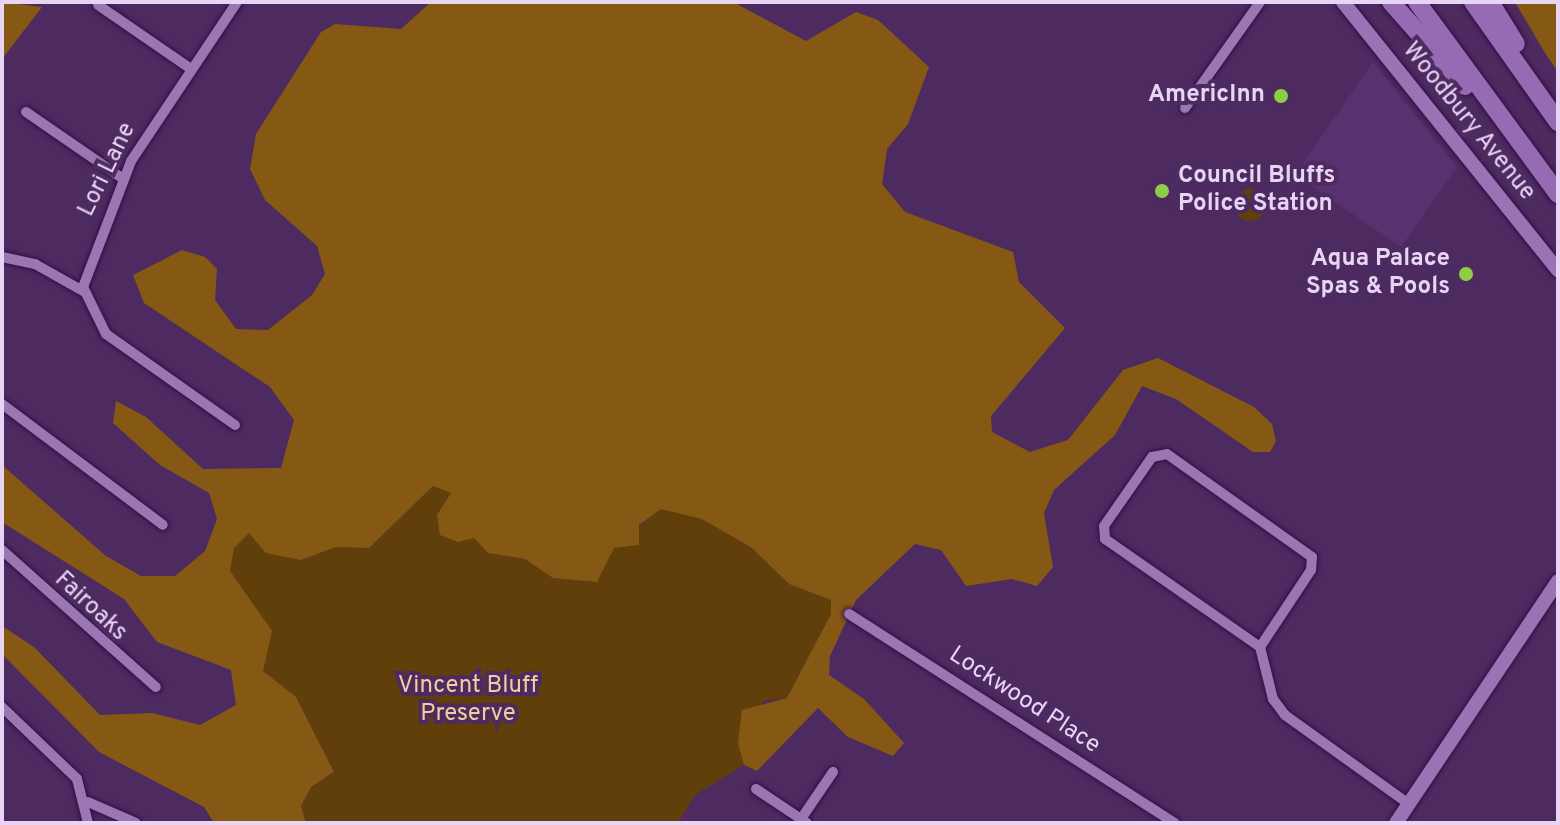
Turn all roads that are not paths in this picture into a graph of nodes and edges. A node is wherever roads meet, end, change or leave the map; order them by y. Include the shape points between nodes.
1 (237, 2) edge
2 (1260, 2) edge
3 (1343, 2) edge
4 (1391, 2) edge
5 (1417, 2) edge
6 (1473, 2) edge
7 (1490, 2) edge
8 (98, 5) dead end
9 (191, 69) junction
10 (1185, 108) dead end
11 (1558, 110) edge
12 (26, 112) dead end
13 (1558, 122) edge
14 (1539, 169) junction
15 (122, 178) junction
16 (1558, 194) edge
17 (2, 257) edge
18 (1558, 270) edge
19 (83, 291) junction
20 (2, 404) edge
21 (235, 425) dead end
22 (163, 525) dead end
23 (2, 550) edge
24 (1558, 581) edge
25 (849, 614) dead end
26 (1260, 647) junction
27 (156, 687) dead end
28 (2, 707) edge
29 (833, 772) dead end
30 (756, 789) dead end
31 (88, 802) junction
32 (1409, 804) junction
33 (804, 821) edge
34 (88, 823) edge
35 (136, 823) edge
36 (1175, 823) edge
37 (1396, 823) edge

1 - 9 street, Lori Lane
2 - 10 street
3 - 18 main road, Woodbury Avenue
4 - 14 highway
5 - 14 highway
6 - 13 highway
7 - 11 highway
8 - 9 street
9 - 15 street, Lori Lane
12 - 15 street
14 - 16 highway
15 - 19 street, Lori Lane
17 - 19 street via 35,264
19 - 21 street via 106,334
20 - 22 street
23 - 27 street, Fairoaks
24 - 32 main road
25 - 36 street, Lockwood Place
26 - 26 street via 1311,570 1312,557 1167,454 1152,457 1104,526 1105,539
26 - 32 street via 1273,699 1285,715
28 - 31 street via 70,771
29 - 33 street
30 - 33 street
31 - 34 street
31 - 35 street
32 - 37 main road

